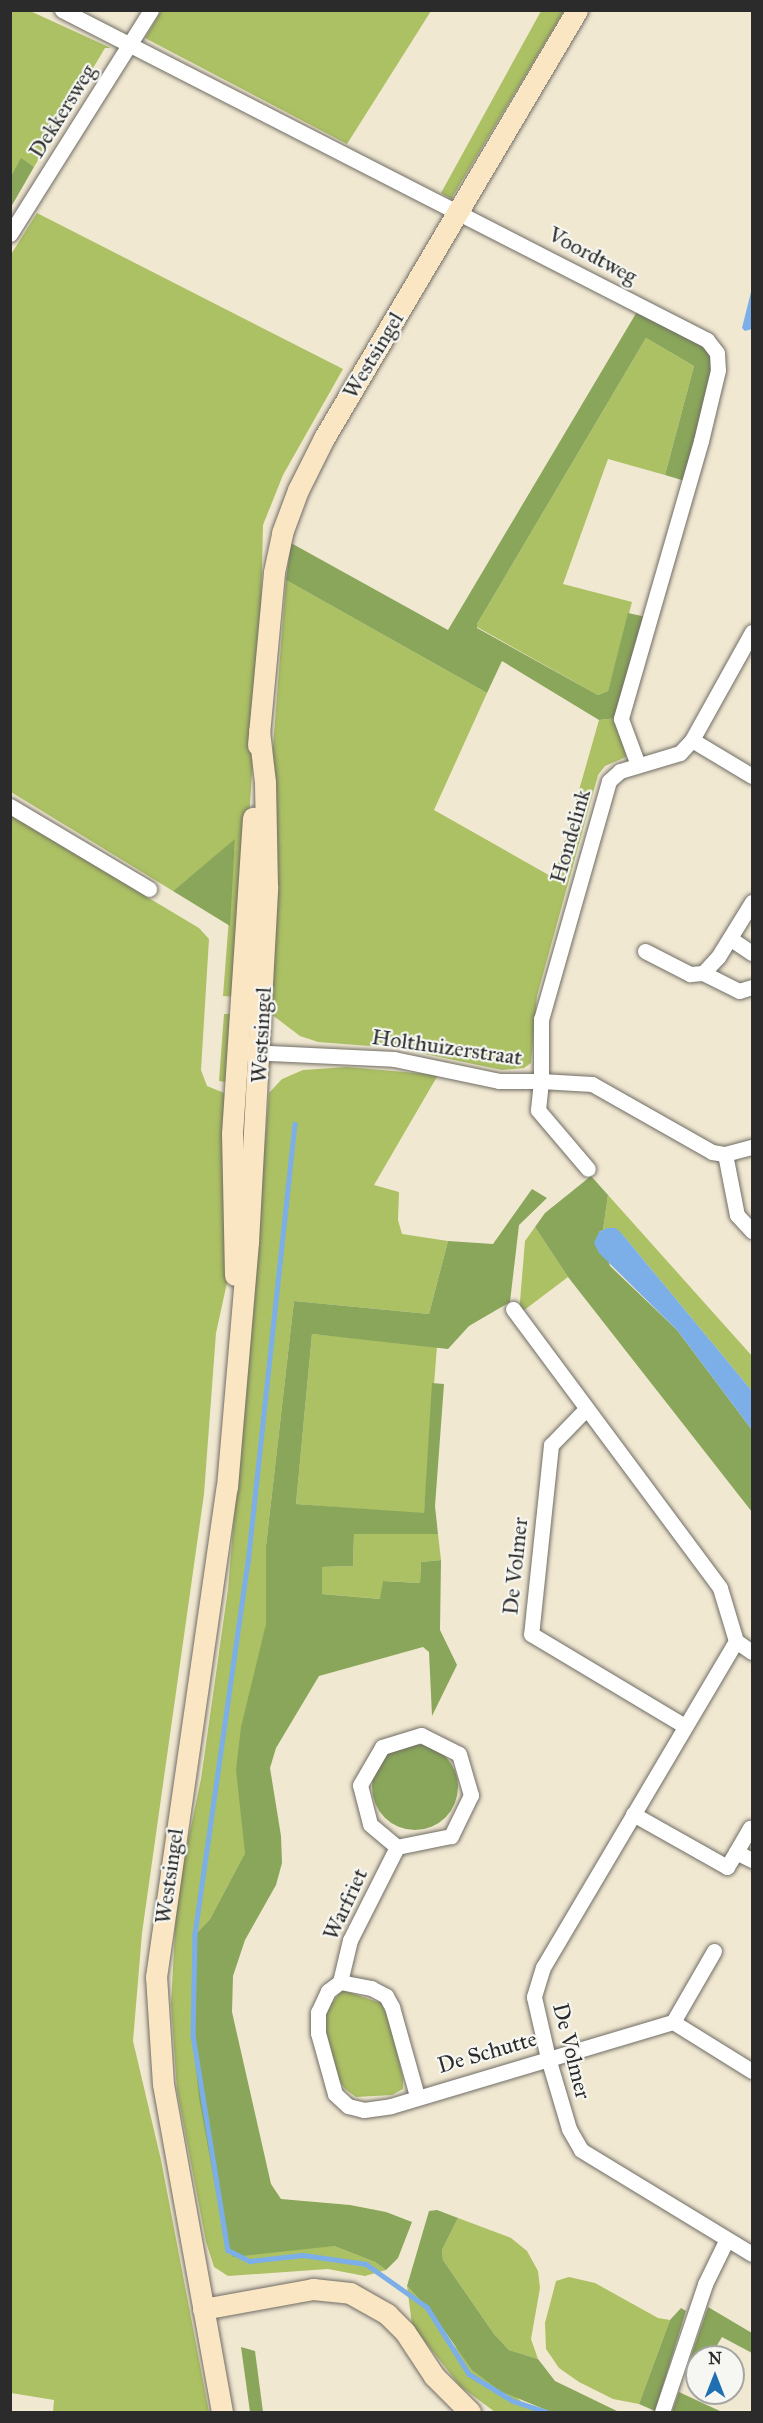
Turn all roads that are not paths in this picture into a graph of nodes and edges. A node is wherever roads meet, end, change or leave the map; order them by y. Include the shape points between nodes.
1 (62, 10) edge
2 (151, 10) edge
3 (577, 10) edge
4 (130, 44) junction
5 (459, 210) junction
6 (10, 234) edge
7 (753, 632) edge
8 (259, 731) junction
9 (692, 740) junction
10 (638, 765) junction
11 (753, 776) edge
12 (10, 806) edge
13 (149, 889) dead end
14 (753, 903) edge
15 (731, 939) junction
16 (645, 951) dead end
17 (753, 952) edge
18 (703, 973) junction
19 (753, 987) edge
20 (239, 1052) junction
21 (261, 1052) junction
22 (541, 1081) junction
23 (753, 1147) edge
24 (725, 1154) junction
25 (588, 1170) dead end
26 (753, 1231) edge
27 (513, 1309) dead end
28 (239, 1338) junction
29 (585, 1410) junction
30 (736, 1641) junction
31 (753, 1652) edge
32 (685, 1726) junction
33 (633, 1814) junction
34 (750, 1828) dead end
35 (398, 1847) junction
36 (736, 1852) junction
37 (753, 1860) edge
38 (714, 1952) dead end
39 (340, 1982) junction
40 (673, 2022) junction
41 (548, 2058) junction
42 (753, 2071) edge
43 (417, 2096) junction
44 (726, 2241) junction
45 (753, 2254) edge
46 (203, 2309) junction
47 (222, 2412) edge
48 (470, 2412) edge
49 (662, 2412) edge

1 - 4 street, Voordtweg
2 - 4 street, Dekkersweg
3 - 5 main road, Westsingel
4 - 5 street, Voordtweg
4 - 6 street, Dekkersweg
5 - 8 main road, Westsingel via 324,438 294,501 274,572
5 - 10 street, Voordtweg via 708,340 717,353 718,370 701,441 621,719
7 - 9 street, Hondelink
8 - 20 main road, Westsingel
8 - 21 main road, Westsingel via 265,783 267,887
9 - 10 street, Hondelink via 680,753
9 - 11 street
10 - 22 street, Hondelink via 620,771 609,782 545,999 541,1019
12 - 13 street
14 - 15 street
15 - 17 street
15 - 18 street
16 - 18 street via 690,974
18 - 19 street via 739,991
20 - 21 street, Holthuizerstraat
20 - 28 main road, Westsingel via 231,1134
21 - 22 street, Holthuizerstraat via 394,1059 499,1081
21 - 28 main road, Westsingel
22 - 24 street via 591,1084 712,1152
22 - 25 street, Hondelink via 538,1110
23 - 24 street
24 - 26 street via 737,1215
27 - 29 street
28 - 46 main road, Westsingel via 227,1487 156,1977 163,2084
29 - 30 street via 720,1588
29 - 32 street, De Volmer via 551,1445 531,1634
30 - 31 street
30 - 32 street, De Volmer
32 - 33 street, De Volmer
33 - 36 street via 727,1867
33 - 41 street, De Volmer via 543,1967 534,1997
34 - 36 street
35 - 35 street via 451,1836 471,1795 459,1754 421,1735 382,1747 360,1785 370,1824
35 - 39 street, Warfriet via 350,1940
36 - 37 street
38 - 40 street
39 - 43 street via 371,1988 386,1996
39 - 43 street, Warfriet via 328,1991 318,2012 318,2033 335,2094 348,2106 363,2110
40 - 41 street, De Schutte
40 - 42 street
41 - 43 street, De Schutte
41 - 44 street, De Volmer via 569,2129 580,2150
44 - 45 street, De Volmer
44 - 49 street via 705,2284
46 - 47 main road, Westsingel
46 - 48 main road via 313,2289 350,2293 387,2314 405,2332 434,2376

